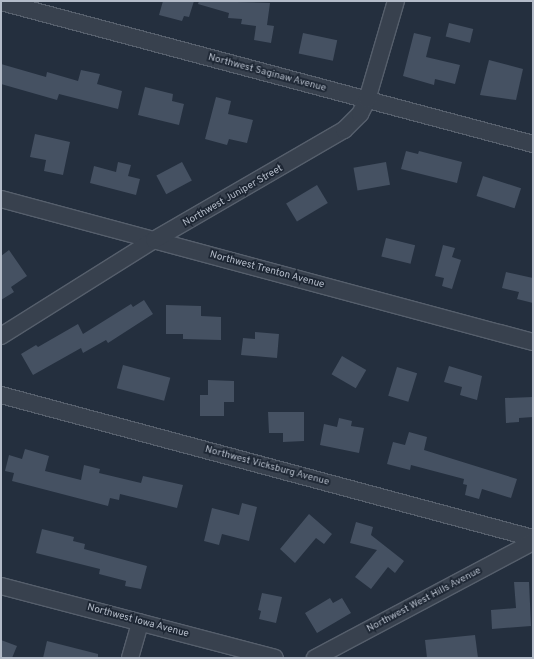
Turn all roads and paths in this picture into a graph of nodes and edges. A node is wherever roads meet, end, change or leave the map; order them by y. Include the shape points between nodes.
1 (396, 1) edge
2 (1, 2) edge
3 (367, 100) junction
4 (533, 144) edge
5 (1, 199) edge
6 (154, 240) junction
7 (1, 336) edge
8 (533, 342) edge
9 (1, 395) edge
10 (533, 538) edge
11 (533, 542) edge
12 (1, 586) edge
13 (140, 622) junction
14 (130, 658) edge
15 (275, 658) edge
16 (315, 658) edge

1 - 3 street, Northwest Juniper Street
2 - 3 street, Northwest Saginaw Avenue
3 - 4 street, Northwest Saginaw Avenue
3 - 6 street, Northwest Juniper Street via 360,114 344,130
5 - 6 street, Northwest Trenton Avenue
6 - 7 street, Northwest Juniper Street
6 - 8 street, Northwest Trenton Avenue
9 - 10 street, Northwest Vicksburg Avenue
11 - 16 street, Northwest West Hills Avenue
12 - 13 street, Northwest Iowa Avenue
13 - 14 street
13 - 15 street, Northwest Iowa Avenue

